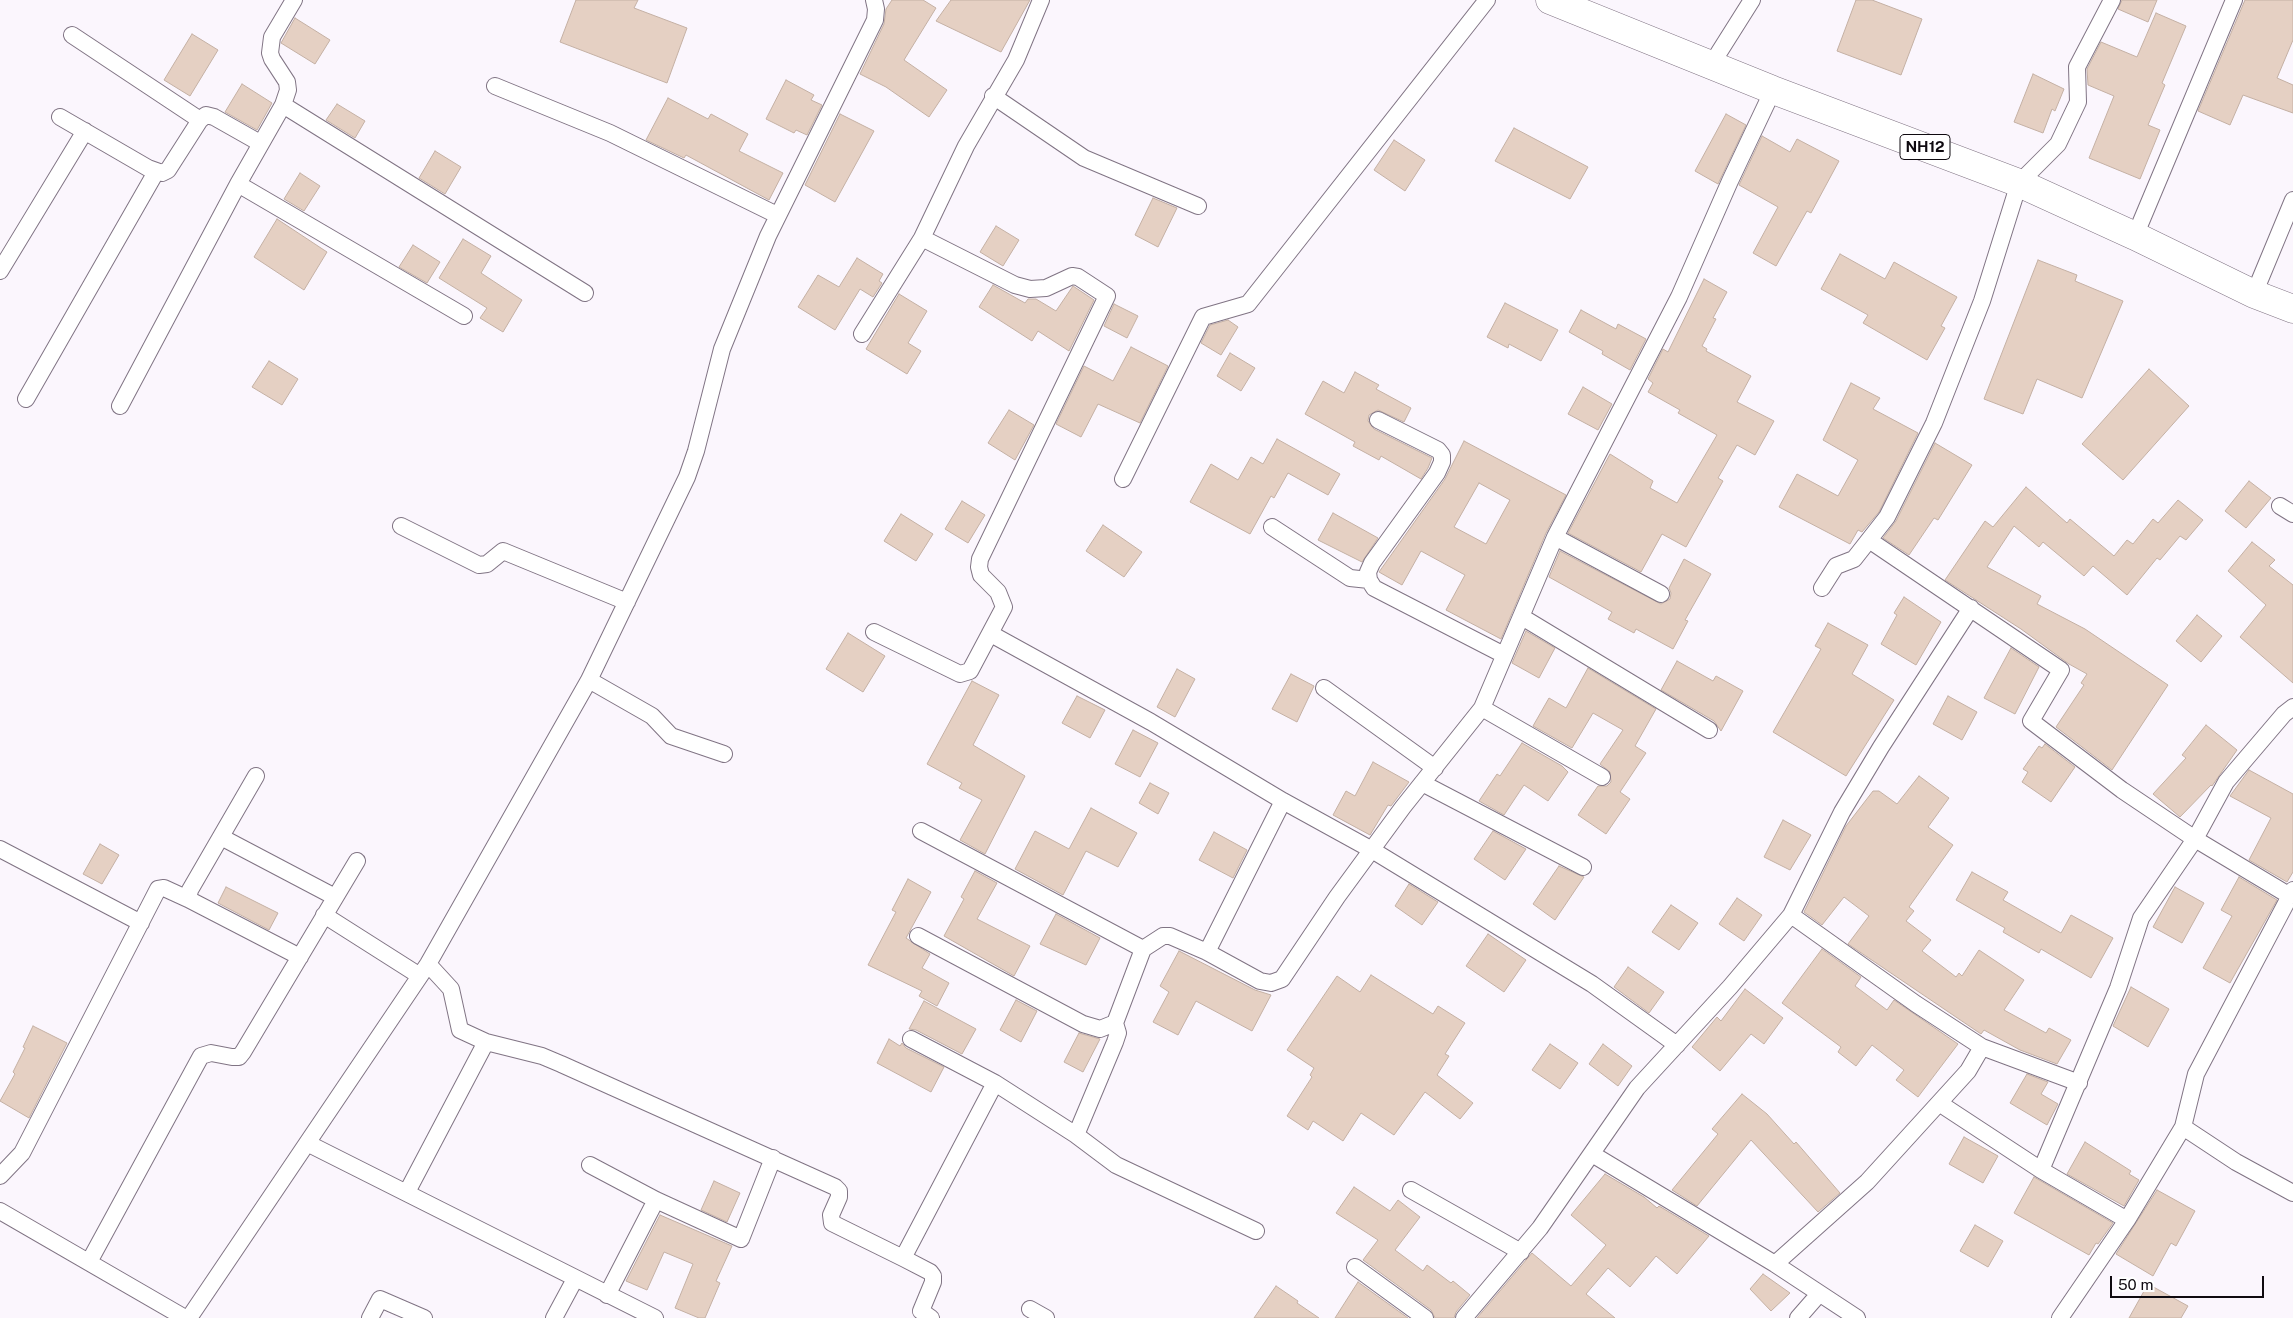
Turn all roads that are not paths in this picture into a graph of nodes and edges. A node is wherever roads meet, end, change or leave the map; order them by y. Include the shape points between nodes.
1 (294, 0) edge
2 (874, 0) edge
3 (1041, 0) edge
4 (1487, 0) edge
5 (1550, 0) edge
6 (1752, 0) edge
7 (2112, 0) edge
8 (2234, 0) edge
9 (72, 35) dead end
10 (1711, 64) junction
11 (495, 86) dead end
12 (1773, 90) junction
13 (993, 96) junction
14 (283, 105) junction
15 (60, 117) dead end
16 (200, 120) junction
17 (85, 131) junction
18 (260, 143) junction
19 (156, 172) junction
20 (2019, 183) junction
21 (238, 184) junction
22 (2293, 200) edge
23 (1198, 206) dead end
24 (777, 215) junction
25 (2135, 236) junction
26 (922, 238) junction
27 (2, 262) edge
28 (585, 293) dead end
29 (2254, 294) junction
30 (2293, 309) edge
31 (464, 316) dead end
32 (862, 334) dead end
33 (26, 399) dead end
34 (120, 406) dead end
35 (1378, 420) dead end
36 (1123, 479) dead end
37 (401, 526) dead end
38 (1272, 527) dead end
39 (1555, 537) junction
40 (1869, 540) junction
41 (1369, 580) junction
42 (1822, 588) dead end
43 (1660, 594) dead end
44 (628, 602) junction
45 (1971, 608) junction
46 (1522, 617) junction
47 (874, 632) dead end
48 (991, 634) junction
49 (1504, 655) junction
50 (589, 680) junction
51 (1324, 688) dead end
52 (2293, 707) edge
53 (1482, 708) junction
54 (1710, 730) dead end
55 (724, 754) dead end
56 (1436, 768) junction
57 (256, 776) dead end
58 (1602, 777) dead end
59 (1422, 783) junction
60 (1283, 801) junction
61 (921, 831) dead end
62 (221, 837) junction
63 (2195, 839) junction
64 (0, 848) edge
65 (1372, 850) junction
66 (357, 861) dead end
67 (1583, 867) dead end
68 (2292, 893) edge
69 (335, 897) junction
70 (188, 899) junction
71 (324, 915) junction
72 (1791, 915) junction
73 (141, 923) junction
74 (918, 936) dead end
75 (1143, 949) junction
76 (1207, 952) junction
77 (300, 956) junction
78 (424, 970) junction
79 (1115, 1023) junction
80 (911, 1039) dead end
81 (486, 1042) junction
82 (1677, 1045) junction
83 (1982, 1047) junction
84 (995, 1082) junction
85 (2080, 1083) junction
86 (1939, 1103) junction
87 (2183, 1127) junction
88 (1076, 1135) junction
89 (307, 1143) junction
90 (1592, 1154) junction
91 (773, 1158) junction
92 (590, 1165) dead end
93 (2041, 1170) junction
94 (0, 1176) edge
95 (1411, 1190) dead end
96 (407, 1192) junction
97 (2293, 1193) edge
98 (656, 1200) junction
99 (0, 1210) edge
100 (2127, 1220) junction
101 (1256, 1231) dead end
102 (1521, 1252) junction
103 (903, 1258) junction
104 (89, 1262) junction
105 (1775, 1264) junction
106 (1355, 1267) dead end
107 (574, 1279) junction
108 (1818, 1294) junction
109 (607, 1295) junction
110 (1030, 1309) dead end
111 (185, 1318) edge
112 (189, 1318) edge
113 (370, 1318) edge
114 (424, 1318) edge
115 (554, 1318) edge
116 (655, 1318) edge
117 (931, 1318) edge
118 (1046, 1318) edge
119 (1424, 1318) edge
120 (1464, 1318) edge
121 (1798, 1318) edge
122 (1857, 1318) edge
123 (2060, 1318) edge

1 - 14 street via 275,30 271,46 272,59 287,82
2 - 24 street via 875,20
3 - 13 street via 1016,60
4 - 36 street via 1248,304 1202,317
5 - 10 highway, NH12
6 - 10 street
7 - 20 street via 2077,67 2078,102 2058,144
8 - 25 street
9 - 16 street
10 - 12 highway, NH12
11 - 24 street via 610,133
12 - 20 highway, NH12
12 - 39 street via 1679,297
13 - 23 street via 1084,158
13 - 26 street
14 - 18 street
14 - 28 street
15 - 17 street
16 - 18 street via 206,115 214,116
16 - 19 street via 168,170
17 - 19 street
17 - 27 street
18 - 21 street
19 - 33 street
20 - 25 highway, NH12
20 - 40 street via 1982,301 1934,423 1887,517
21 - 31 street
21 - 34 street
22 - 29 street
24 - 44 street via 722,349 687,477
25 - 29 highway, NH12
26 - 32 street
26 - 48 street via 1015,285 1030,289 1046,288 1072,276 1107,296 980,559 981,575 1003,600 1001,615
29 - 30 highway, NH12
35 - 41 street via 1438,450 1442,462 1372,563
37 - 44 street via 479,565 487,564 503,551
38 - 41 street via 1350,578
39 - 43 street
39 - 46 street
40 - 42 street via 1854,559 1836,566
40 - 45 street
41 - 49 street via 1374,588
44 - 50 street
45 - 63 street via 2061,670 2031,721 2122,790
45 - 72 street via 1842,812
46 - 49 street
46 - 54 street
47 - 48 street via 960,674 970,671
48 - 60 street via 1197,748
49 - 53 street
50 - 55 street via 652,716 671,736
50 - 78 street
51 - 56 street
52 - 63 street via 2226,782
53 - 56 street
53 - 58 street
56 - 59 street
57 - 62 street
59 - 65 street
59 - 67 street
60 - 65 street
60 - 76 street
61 - 75 street
62 - 69 street
62 - 70 street
63 - 68 street
63 - 85 street via 2141,918 2118,988
64 - 73 street
65 - 76 street via 1282,979 1272,983 1260,982
65 - 82 street via 1592,984
66 - 69 street
68 - 87 street via 2196,1074
69 - 71 street
70 - 73 street via 164,888 158,889
70 - 77 street
71 - 77 street
71 - 78 street
72 - 82 street
72 - 83 street
73 - 94 street via 22,1153
74 - 79 street via 1091,1028 1100,1030
75 - 76 street via 1163,936 1170,936
75 - 79 street
77 - 104 street via 239,1057 211,1053 201,1056
78 - 81 street via 451,989 460,1030
78 - 89 street
79 - 88 street via 1118,1033 1115,1042
80 - 84 street
81 - 91 street via 549,1058
81 - 96 street
82 - 90 street via 1637,1088
83 - 85 street
83 - 86 street via 1968,1071
84 - 88 street
84 - 103 street
85 - 93 street
86 - 93 street
86 - 105 street via 1867,1182
87 - 97 street via 2236,1162
87 - 100 street
88 - 101 street via 1116,1165
89 - 96 street
89 - 112 street
90 - 102 street
90 - 105 street
91 - 98 street via 741,1239
91 - 103 street via 839,1191 831,1214 832,1223
92 - 98 street
93 - 100 street
95 - 102 street
96 - 107 street
98 - 109 street
99 - 104 street
100 - 123 street
102 - 120 street
103 - 117 street via 933,1276 921,1311
104 - 111 street
105 - 108 street
106 - 119 street
107 - 109 street
107 - 115 street
108 - 121 street
108 - 122 street
109 - 116 street
110 - 118 street
113 - 114 street via 380,1299

